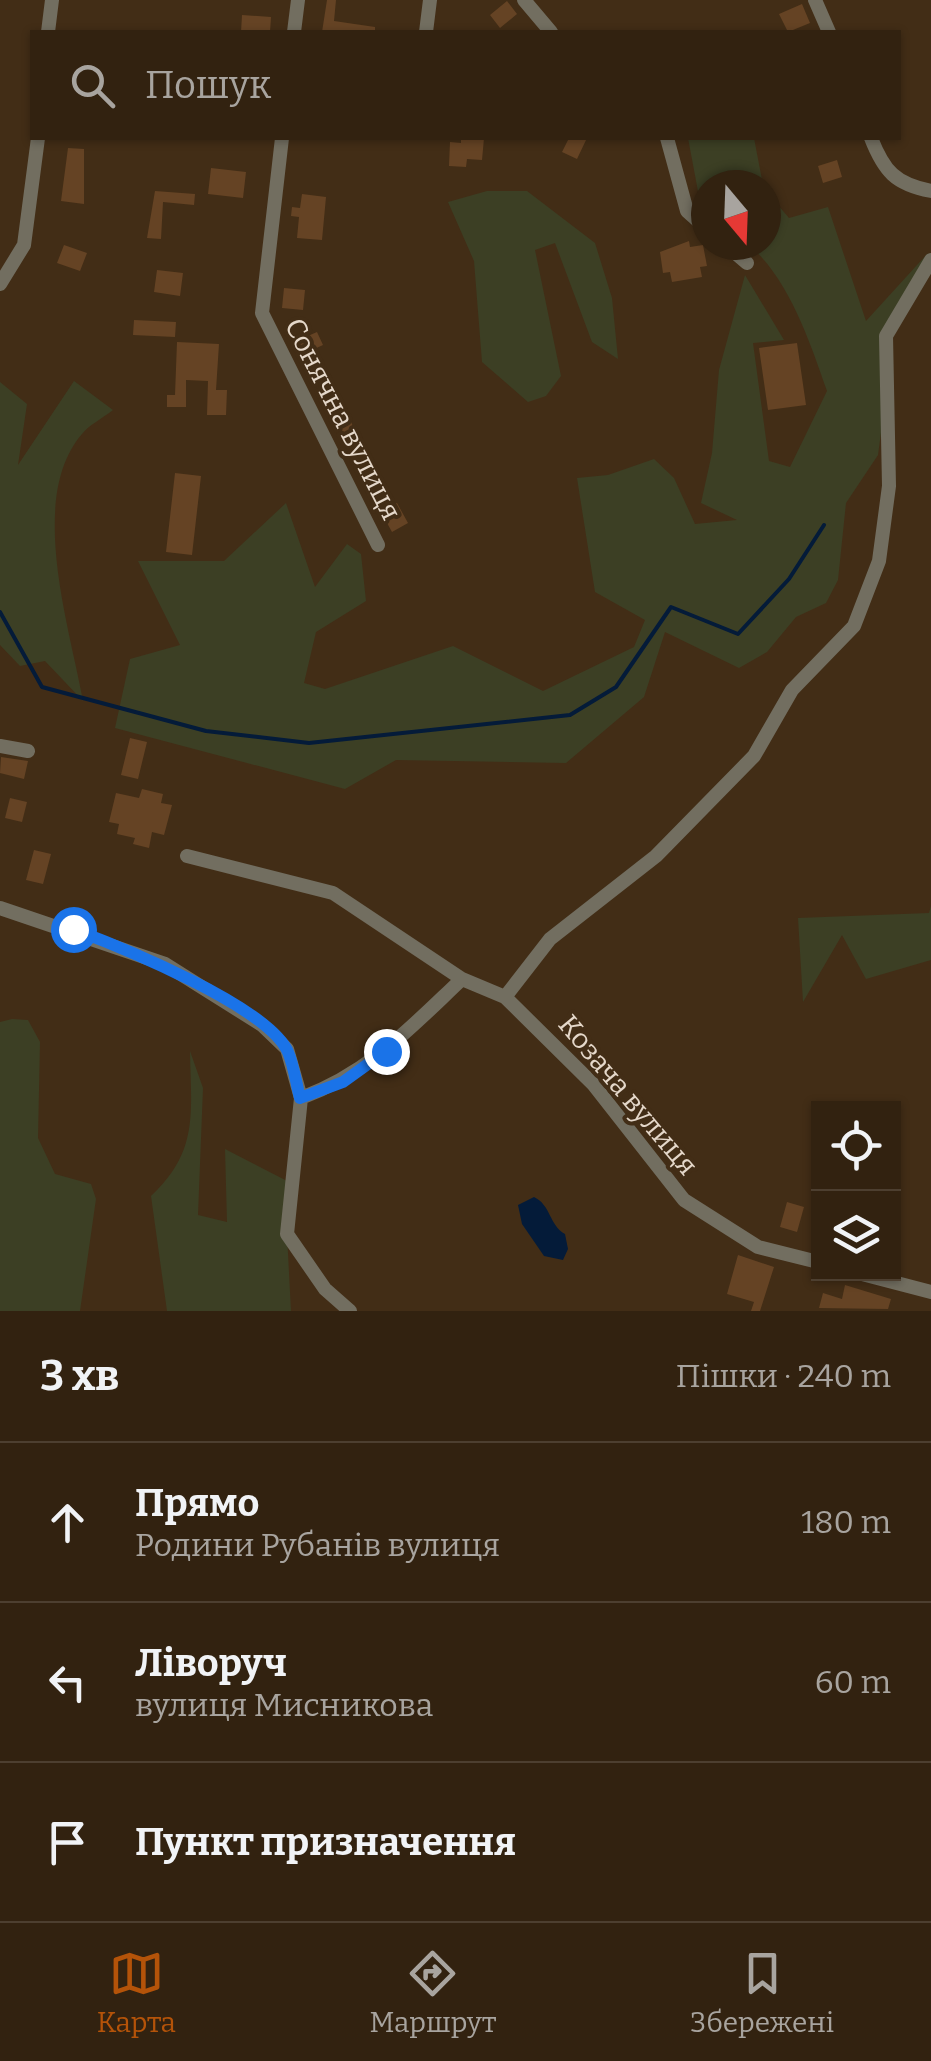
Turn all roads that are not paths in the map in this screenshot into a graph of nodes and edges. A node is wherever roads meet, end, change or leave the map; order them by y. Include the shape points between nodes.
1 (52, 0) edge
2 (298, 0) edge
3 (430, 0) edge
4 (524, 0) edge
5 (816, 0) edge
6 (48, 30) edge
7 (294, 30) edge
8 (426, 30) edge
9 (549, 30) edge
10 (828, 30) edge
11 (38, 140) edge
12 (282, 140) edge
13 (668, 140) edge
14 (872, 140) edge
15 (931, 190) edge
16 (691, 215) edge
17 (743, 260) edge
18 (931, 260) edge
19 (747, 264) dead end
20 (0, 284) edge
21 (378, 545) dead end
22 (0, 746) edge
23 (28, 751) dead end
24 (188, 856) dead end
25 (0, 908) edge
26 (462, 978) junction
27 (506, 997) junction
28 (300, 1098) junction
29 (811, 1260) edge
30 (889, 1281) edge
31 (931, 1292) edge
32 (350, 1311) edge

1 - 6 street
2 - 7 street
3 - 8 street
4 - 9 street
5 - 10 street
11 - 20 street via 24,245
12 - 21 street, Сонячна вулиця via 262,313
13 - 16 street
14 - 15 street via 889,174 902,185
17 - 19 street
18 - 27 street via 886,336 889,486 879,561 854,626 792,690 754,756 656,856 550,938
22 - 23 street
24 - 26 street, Козача вулиця via 332,894
25 - 28 street via 165,964 262,1024 287,1049
26 - 27 street, Козача вулиця
26 - 28 street via 386,1051 343,1082
27 - 29 street, Козача вулиця via 593,1084 684,1200 758,1246
28 - 32 street via 287,1234 324,1289
30 - 31 street

